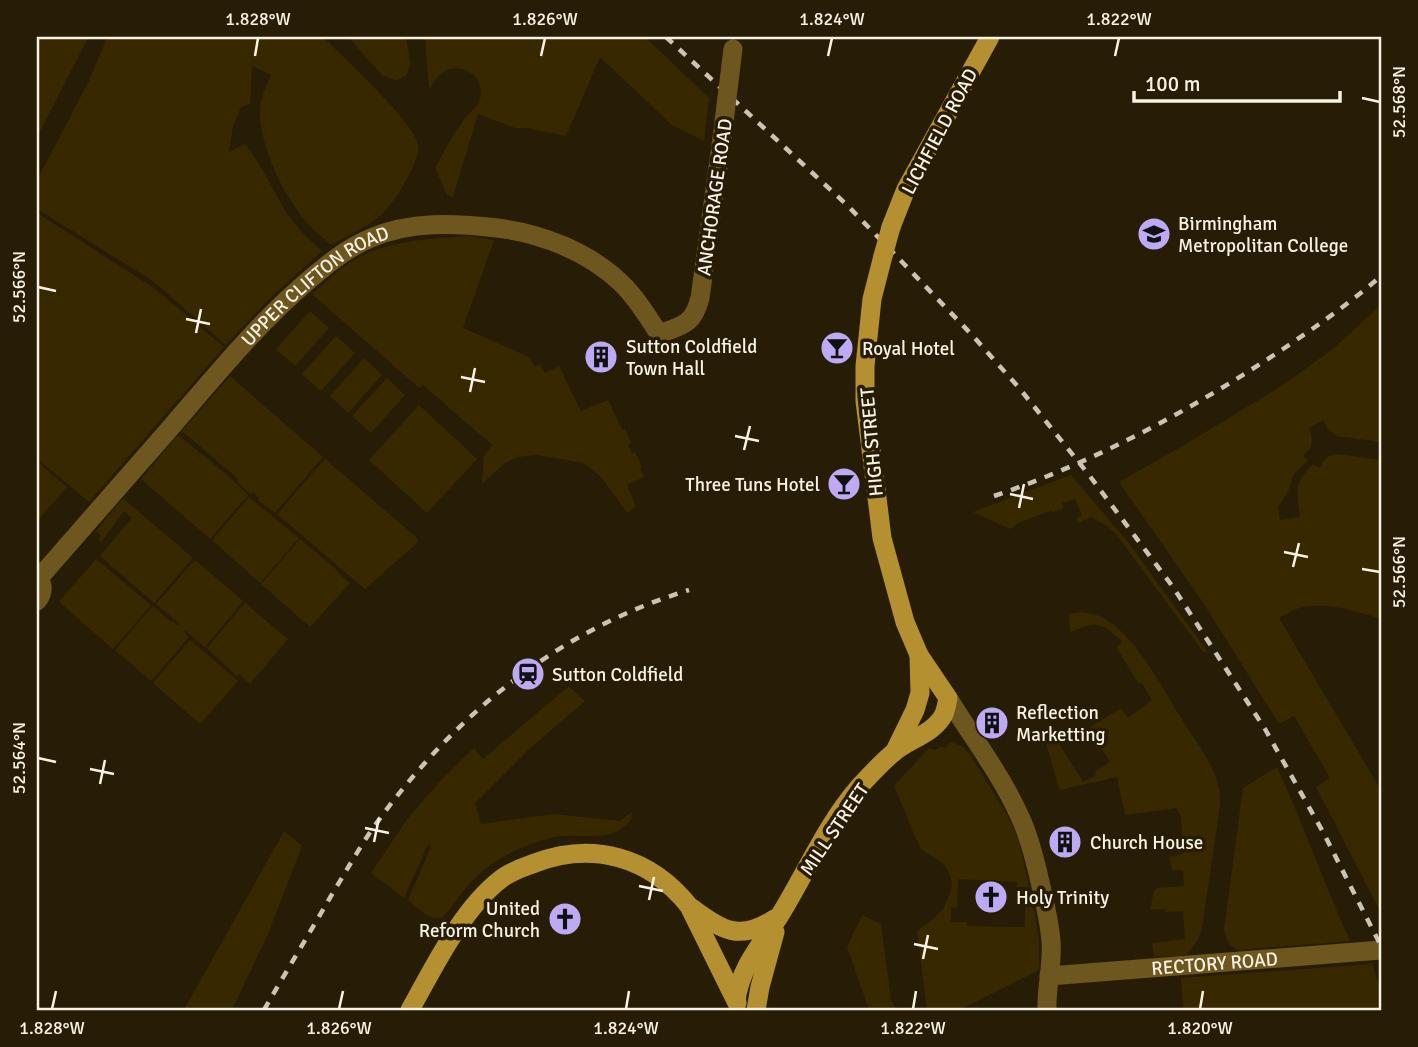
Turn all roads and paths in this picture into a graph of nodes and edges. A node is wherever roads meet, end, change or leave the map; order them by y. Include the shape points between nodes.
1 (990, 37) edge
2 (734, 43) edge
3 (891, 227) joint
4 (659, 334) joint
5 (38, 577) edge
6 (37, 601) edge
7 (919, 655) junction
8 (920, 693) joint
9 (948, 698) junction
10 (938, 722) junction
11 (967, 729) junction
12 (895, 751) junction
13 (689, 906) junction
14 (780, 914) junction
15 (1381, 950) edge
16 (1049, 976) junction
17 (738, 1005) edge
18 (411, 1010) edge
19 (756, 1010) edge
20 (1047, 1010) edge

1 - 3 main road, LICHFIELD ROAD via 905,189
2 - 4 street, ANCHORAGE ROAD, bridge via 697,310 688,322
3 - 7 main road, HIGH STREET, bridge via 871,309 865,401 882,538
4 - 5 street, UPPER CLIFTON ROAD via 622,284 595,262 538,237 462,224 426,225 372,237 335,257 284,301
5 - 6 street via 42,589
7 - 8 main road, HIGH STREET
7 - 9 main road, HIGH STREET
8 - 12 main road, MILL STREET
9 - 10 main road
9 - 11 street, HIGH STREET
10 - 11 street
10 - 12 main road, MILL STREET
11 - 16 street, HIGH STREET via 1011,798 1028,837 1048,914
12 - 14 main road, MILL STREET via 834,821
13 - 14 main road via 731,931 757,929
13 - 17 main road
13 - 18 main road via 662,878 619,857 579,854 539,861 502,878 474,907 447,944
14 - 17 main road, MILL STREET via 743,973
14 - 19 main road, MILL STREET
15 - 16 street, RECTORY ROAD
16 - 20 street, HIGH STREET

